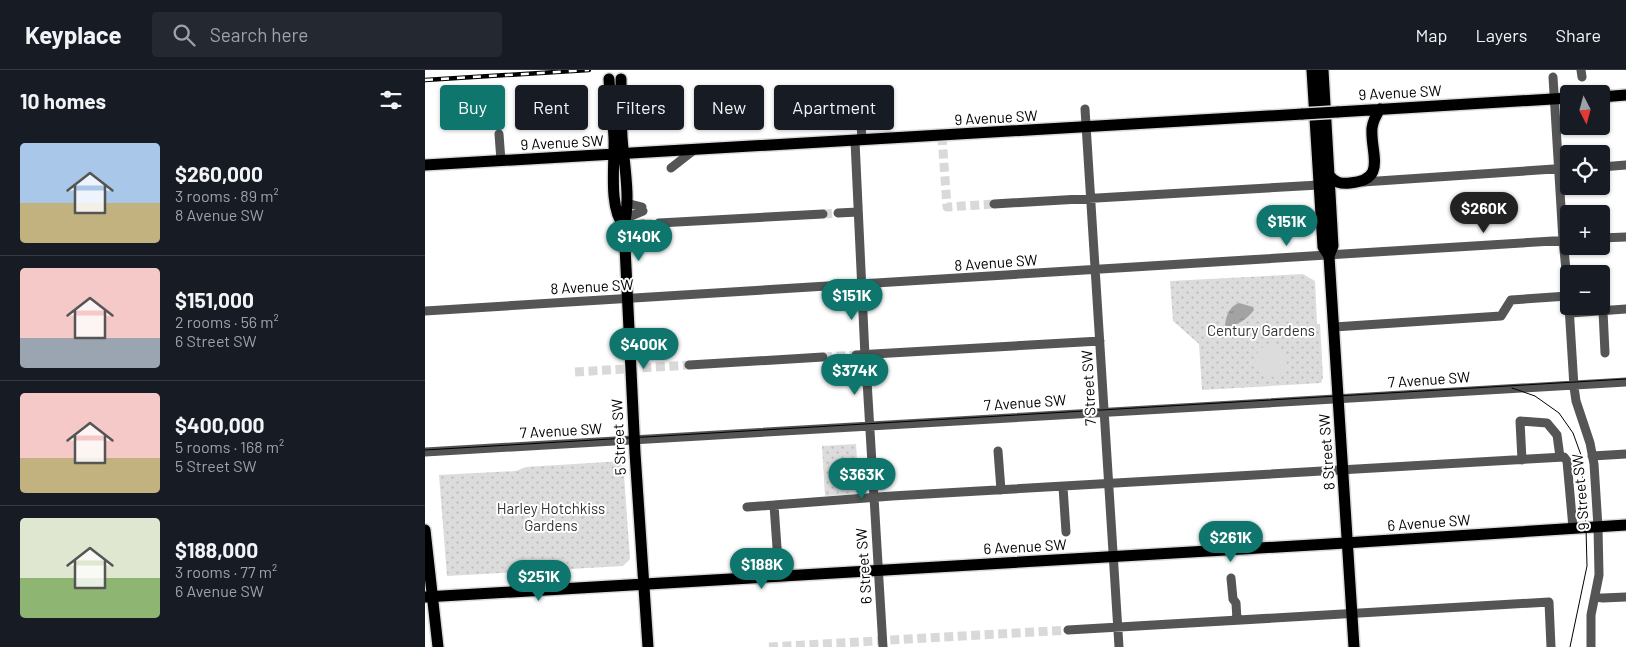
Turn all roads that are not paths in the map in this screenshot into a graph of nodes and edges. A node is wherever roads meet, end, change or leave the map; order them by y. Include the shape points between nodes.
1 (1312, 70) edge
2 (1323, 70) edge
3 (1553, 77) dead end
4 (609, 79) dead end
5 (621, 79) dead end
6 (1626, 95) edge
7 (1610, 96) edge
8 (1553, 99) junction
9 (1560, 99) edge
10 (1085, 109) dead end
11 (1379, 109) junction
12 (1086, 128) junction
13 (860, 130) edge
14 (499, 134) dead end
15 (858, 140) junction
16 (694, 150) junction
17 (619, 154) junction
18 (501, 161) junction
19 (425, 165) edge
20 (1626, 165) edge
21 (1610, 166) edge
22 (672, 167) dead end
23 (1558, 169) junction
24 (1329, 175) junction
25 (1363, 182) junction
26 (1319, 185) junction
27 (1090, 198) junction
28 (626, 204) junction
29 (994, 204) tunnel mouth
30 (1562, 205) edge
31 (858, 212) junction
32 (838, 213) tunnel mouth
33 (823, 214) tunnel mouth
34 (625, 222) junction
35 (659, 223) tunnel mouth
36 (643, 224) tunnel mouth
37 (1626, 237) edge
38 (1610, 238) edge
39 (1560, 240) edge
40 (1329, 256) junction
41 (1096, 270) junction
42 (862, 285) junction
43 (1560, 298) edge
44 (628, 299) junction
45 (1626, 309) edge
46 (1610, 310) edge
47 (425, 311) edge
48 (1570, 315) edge
49 (1603, 315) edge
50 (1334, 328) junction
51 (1100, 341) junction
52 (1605, 352) dead end
53 (823, 357) tunnel mouth
54 (863, 358) junction
55 (689, 365) tunnel mouth
56 (1626, 382) edge
57 (1574, 385) junction
58 (1339, 400) junction
59 (1104, 412) junction
60 (869, 427) junction
61 (634, 441) junction
62 (998, 451) dead end
63 (425, 452) edge
64 (1624, 455) edge
65 (1592, 456) junction
66 (1560, 457) junction
67 (1522, 460) junction
68 (1343, 470) junction
69 (1109, 484) junction
70 (1063, 487) junction
71 (1001, 490) junction
72 (873, 498) junction
73 (774, 505) junction
74 (747, 507) dead end
75 (1626, 525) edge
76 (1598, 527) junction
77 (1573, 528) junction
78 (425, 530) edge
79 (1066, 532) dead end
80 (1348, 543) junction
81 (1114, 557) junction
82 (551, 570) dead end
83 (879, 571) junction
84 (779, 576) junction
85 (1231, 578) dead end
86 (644, 583) junction
87 (552, 588) junction
88 (429, 596) edge
89 (1595, 597) junction
90 (1626, 597) edge
91 (1352, 613) junction
92 (1237, 620) junction
93 (1118, 627) junction
94 (1068, 630) tunnel mouth
95 (438, 647) edge
96 (648, 647) edge
97 (883, 647) edge
98 (1119, 647) edge
99 (1353, 647) edge
100 (1551, 647) edge
101 (1591, 647) edge

1 - 26 main road, 8 Street SW
2 - 24 main road, 8 Street SW
3 - 8 street
4 - 17 main road, 5 Street SW via 614,139
5 - 17 main road, 5 Street SW
6 - 7 main road
8 - 9 main road, 9 Avenue SW
8 - 11 main road, 9 Avenue SW
8 - 23 street
10 - 12 street, 7 Street SW
11 - 12 main road, 9 Avenue SW, bridge
11 - 25 main road via 1373,127 1374,170
12 - 15 main road, 9 Avenue SW
12 - 27 street, 7 Street SW
13 - 15 street, 6 Street SW
14 - 18 street
15 - 16 main road, 9 Avenue SW
15 - 31 street, 6 Street SW
16 - 17 main road, 9 Avenue SW
16 - 22 street
17 - 18 main road, 9 Avenue SW
17 - 28 main road, 5 Street SW
17 - 34 main road, 5 Street SW via 614,176 618,219
18 - 19 main road, 9 Avenue SW
20 - 21 street
23 - 25 street
23 - 30 street
24 - 25 main road via 1341,184
24 - 40 main road, 8 Street SW via 1333,246
26 - 27 street
26 - 40 main road, 8 Street SW via 1323,247
27 - 29 street
27 - 41 street, 7 Street SW
28 - 34 main road, 5 Street SW
28 - 34 street via 643,209
31 - 32 street
31 - 42 street, 6 Street SW
33 - 35 street
34 - 36 street
34 - 44 main road, 5 Street SW
37 - 38 street
39 - 40 street, 8 Avenue SW
40 - 41 street, 8 Avenue SW
40 - 50 main road, 8 Street SW
41 - 42 street, 8 Avenue SW
41 - 51 street, 7 Street SW
42 - 44 street, 8 Avenue SW
42 - 54 street, 6 Street SW
43 - 50 street via 1511,300 1501,316 1481,320
44 - 47 street, 8 Avenue SW
44 - 61 main road, 5 Street SW
45 - 46 street
48 - 57 street, 9 Street SW
49 - 52 street
50 - 58 main road, 8 Street SW
51 - 54 street
51 - 59 street, 7 Street SW
53 - 55 street
54 - 60 street, 6 Street SW
56 - 57 street, 7 Avenue SW
57 - 58 street, 7 Avenue SW
57 - 65 street, 9 Street SW
58 - 59 street, 7 Avenue SW
58 - 68 main road, 8 Street SW
59 - 60 street, 7 Avenue SW
59 - 69 street, 7 Street SW
60 - 61 street, 7 Avenue SW
60 - 72 street, 6 Street SW
61 - 63 street, 7 Avenue SW
61 - 86 main road, 5 Street SW
62 - 71 street
64 - 65 street
65 - 76 street, 9 Street SW
66 - 67 street
66 - 67 street via 1557,435 1547,423 1527,420 1520,421
66 - 77 street via 1567,461
67 - 68 street
68 - 69 street
68 - 80 main road, 8 Street SW
69 - 70 street
69 - 81 street, 7 Street SW
70 - 71 street
70 - 79 street
71 - 72 street
72 - 73 street
72 - 83 street, 6 Street SW
73 - 74 street
73 - 84 street
75 - 76 main road, 6 Avenue SW
76 - 77 main road, 6 Avenue SW
76 - 89 street, 9 Street SW via 1599,575
77 - 80 main road, 6 Avenue SW
78 - 88 main road
80 - 81 main road, 6 Avenue SW
80 - 91 main road, 8 Street SW
81 - 83 main road, 6 Avenue SW
81 - 93 street, 7 Street SW
82 - 87 street
83 - 84 main road, 6 Avenue SW
83 - 97 street, 6 Street SW
84 - 86 main road, 6 Avenue SW
85 - 92 street
86 - 87 main road, 6 Avenue SW
86 - 96 main road, 5 Street SW
87 - 88 main road, 6 Avenue SW
88 - 95 main road
89 - 90 street
89 - 101 street, 9 Street SW via 1591,615
91 - 92 street
91 - 99 main road, 8 Street SW
91 - 100 street via 1549,602
92 - 93 street
93 - 94 street
93 - 98 street, 7 Street SW

